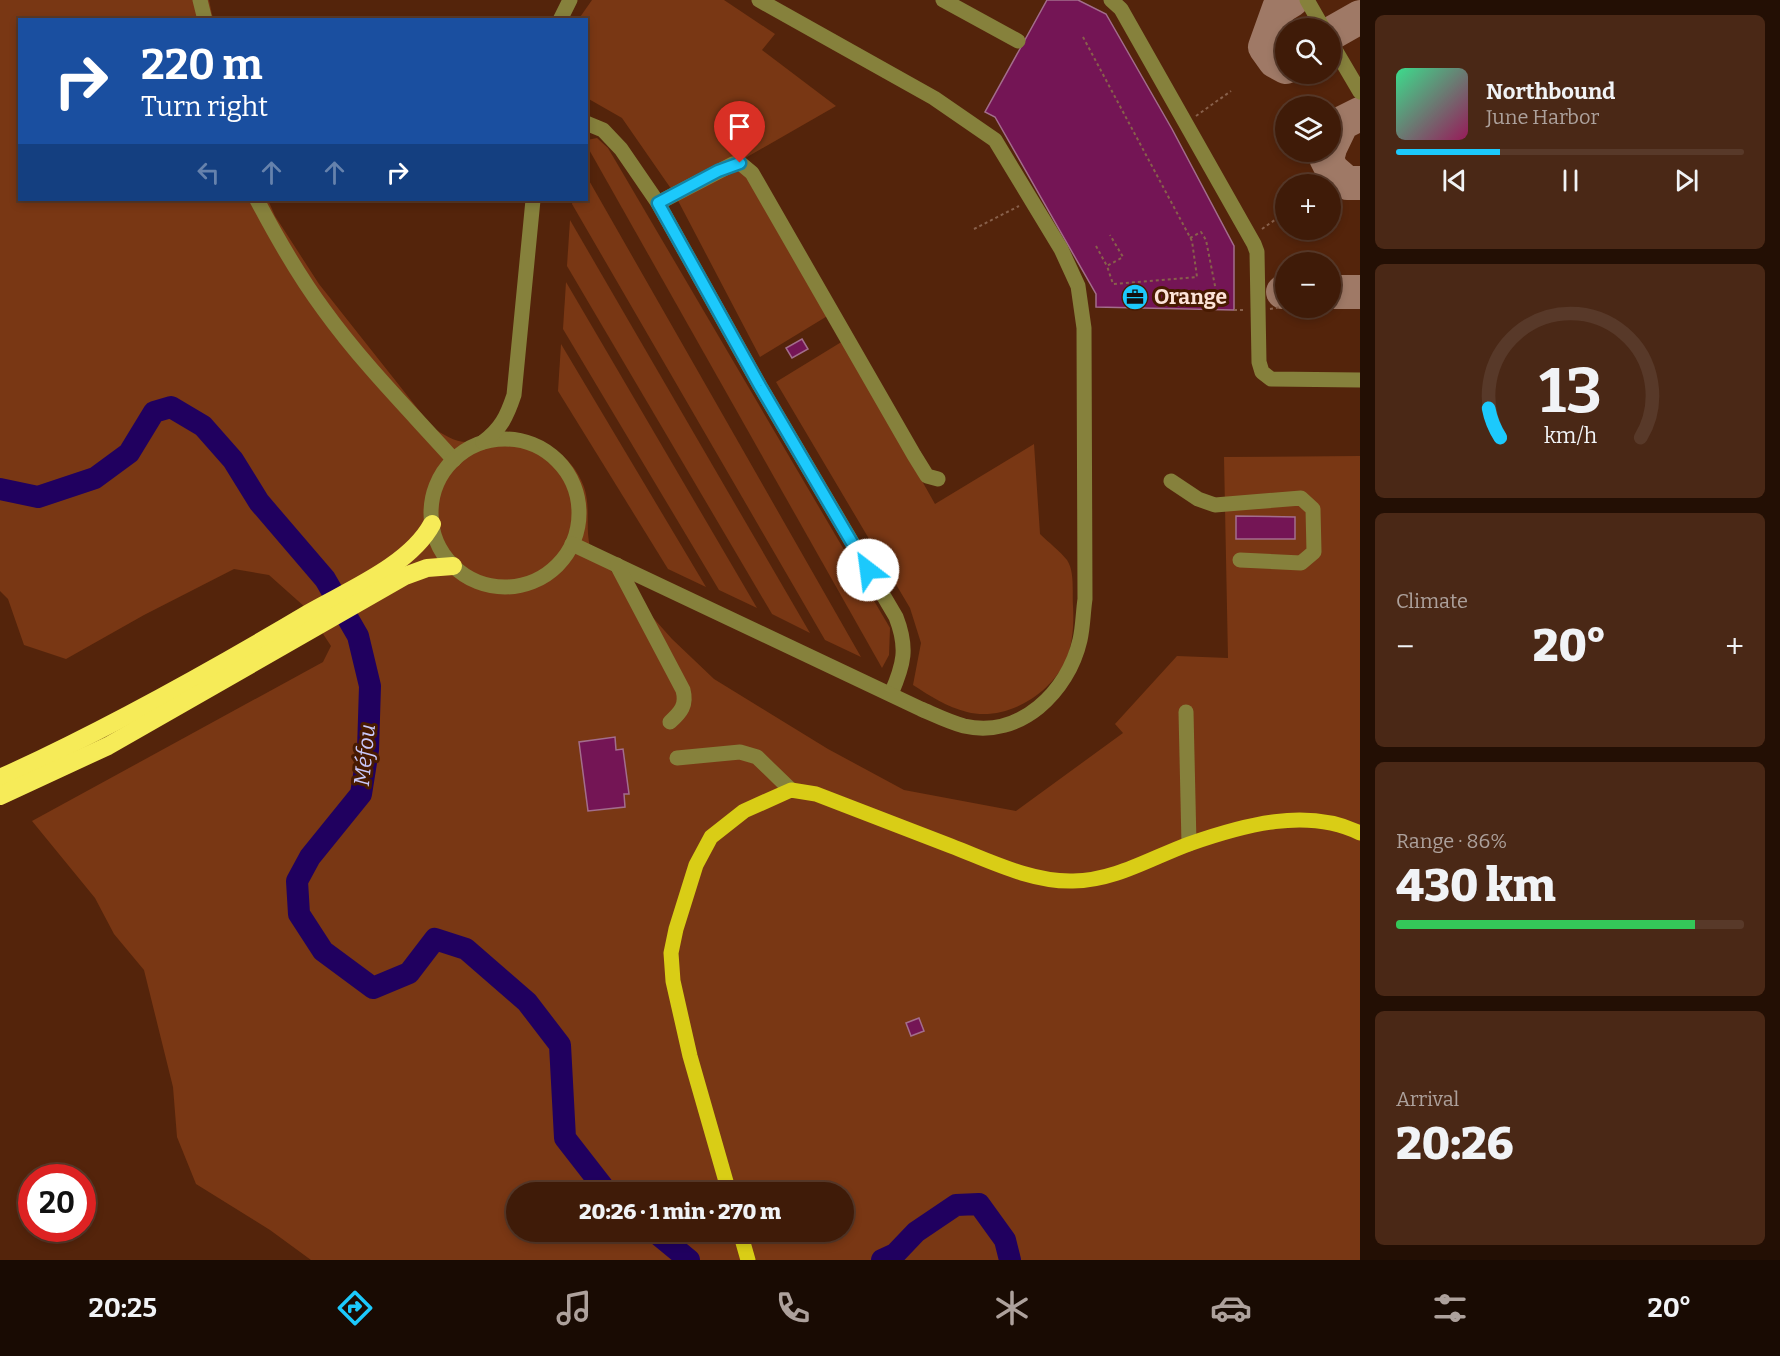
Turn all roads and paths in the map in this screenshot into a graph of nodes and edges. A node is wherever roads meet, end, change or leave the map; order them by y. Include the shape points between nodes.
1 (200, 0) edge
2 (570, 0) edge
3 (759, 0) edge
4 (943, 0) edge
5 (1111, 0) edge
6 (1306, 0) edge
7 (204, 18) edge
8 (561, 18) edge
9 (1317, 18) edge
10 (1083, 37) dead end
11 (1018, 41) dead end
12 (1341, 60) edge
13 (1231, 91) dead end
14 (1360, 92) edge
15 (1189, 120) dead end
16 (588, 124) edge
17 (1032, 199) junction
18 (258, 201) edge
19 (533, 201) edge
20 (658, 203) junction
21 (974, 229) dead end
22 (1110, 236) dead end
23 (1190, 238) junction
24 (1096, 246) dead end
25 (1107, 266) junction
26 (1216, 291) dead end
27 (1360, 380) edge
28 (478, 445) junction
29 (454, 460) junction
30 (938, 479) dead end
31 (1171, 481) dead end
32 (432, 524) junction
33 (572, 544) junction
34 (1240, 560) dead end
35 (617, 565) junction
36 (453, 566) junction
37 (401, 569) junction
38 (269, 646) junction
39 (891, 694) junction
40 (1186, 712) dead end
41 (670, 722) dead end
42 (677, 758) dead end
43 (0, 778) edge
44 (791, 790) junction
45 (0, 796) edge
46 (1360, 833) edge
47 (1189, 844) junction
48 (726, 1182) edge
49 (743, 1242) edge
50 (748, 1260) edge

1 - 7 street
2 - 8 street
3 - 17 street via 934,98 988,134
4 - 11 street
5 - 27 street via 1121,9 1254,244 1262,372 1271,379
6 - 9 street
10 - 23 path
12 - 14 street
13 - 15 path
16 - 20 street via 603,130 621,149
17 - 21 path
17 - 39 street via 1078,286 1084,328 1085,599 1080,640 1062,684 1052,697 1020,720 1000,726 965,726
18 - 29 street via 324,311 374,373
19 - 28 street via 514,395 506,419 496,433
20 - 30 street via 733,164 740,163 752,173 914,455 927,476
20 - 39 street via 896,617 902,633 903,666
22 - 25 path via 1123,257
23 - 25 path via 1197,277 1113,284
23 - 26 path via 1201,232 1206,240
24 - 25 path
28 - 29 street
28 - 33 street via 522,441 540,448 561,464 578,498 578,524
29 - 32 street via 433,496
31 - 34 street via 1215,505 1301,498 1312,509 1314,552 1301,563
32 - 36 street via 439,546
32 - 37 highway
33 - 35 street
33 - 36 street via 551,571 512,587 490,586 470,579
35 - 39 street
35 - 41 street via 683,690 686,701 681,713
36 - 37 highway
37 - 38 highway
38 - 43 highway
38 - 45 highway via 108,746
40 - 47 street
42 - 44 street via 740,752 757,757
44 - 47 main road via 816,794 1044,879 1074,882 1110,876
44 - 48 main road via 744,811 711,837 696,865 671,953 672,981 690,1056
46 - 47 main road via 1329,820 1302,818
49 - 50 main road

